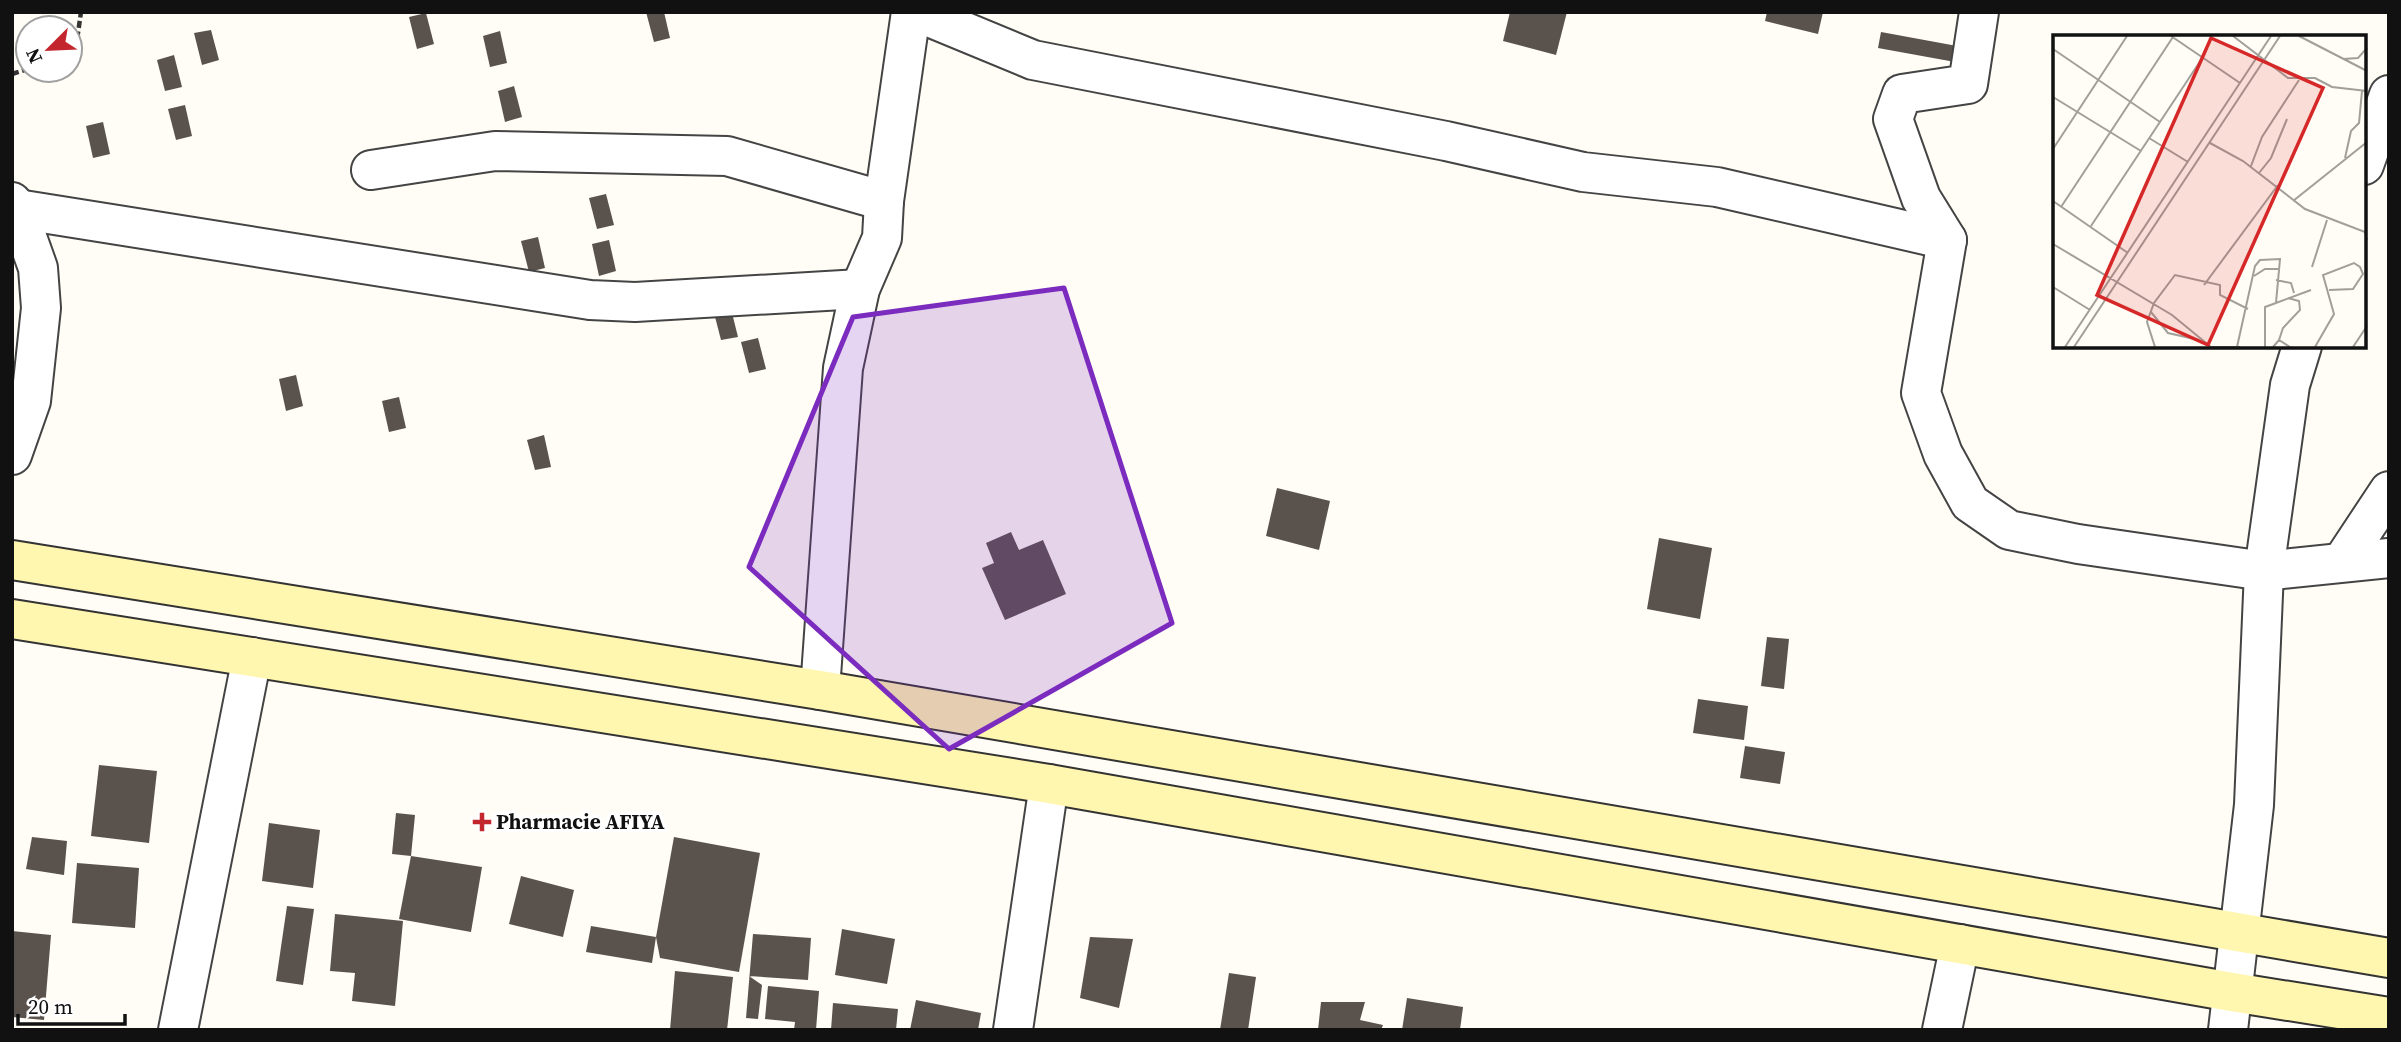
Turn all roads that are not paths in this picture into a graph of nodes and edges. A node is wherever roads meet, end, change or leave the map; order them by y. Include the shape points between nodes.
1 (911, 12) edge
2 (917, 12) edge
3 (1979, 12) edge
4 (2389, 95) edge
5 (2366, 159) edge
6 (371, 170) dead end
7 (884, 201) junction
8 (15, 206) edge
9 (1947, 240) junction
10 (860, 289) junction
11 (2301, 348) edge
12 (12, 455) edge
13 (2389, 491) edge
14 (2389, 558) edge
15 (12, 561) edge
16 (2342, 562) junction
17 (2264, 570) junction
18 (12, 619) edge
19 (252, 657) junction
20 (820, 691) junction
21 (1049, 785) junction
22 (2237, 933) junction
23 (1960, 944) junction
24 (2389, 958) edge
25 (2232, 992) junction
26 (2389, 1017) edge
27 (178, 1030) edge
28 (1013, 1030) edge
29 (1942, 1030) edge
30 (2228, 1030) edge

1 - 7 street
2 - 9 street via 1033,60 1583,172 1717,187
3 - 9 street via 1968,84 1902,94 1893,119 1920,198
4 - 5 street
6 - 7 street via 495,151 727,156
7 - 10 street via 882,238
8 - 10 street via 590,300 635,302
8 - 12 street via 38,268 41,309 31,401
9 - 17 street via 1922,393 1943,454 1970,503 2009,530
10 - 20 street via 843,368
11 - 17 street via 2290,385
13 - 16 street
14 - 16 street
15 - 20 main road
16 - 17 street
17 - 22 street via 2254,805
18 - 19 main road
19 - 21 main road
19 - 27 street
20 - 22 main road
21 - 23 main road
21 - 28 street
22 - 24 main road
22 - 25 street
23 - 25 main road
23 - 29 street
25 - 26 main road
25 - 30 street

